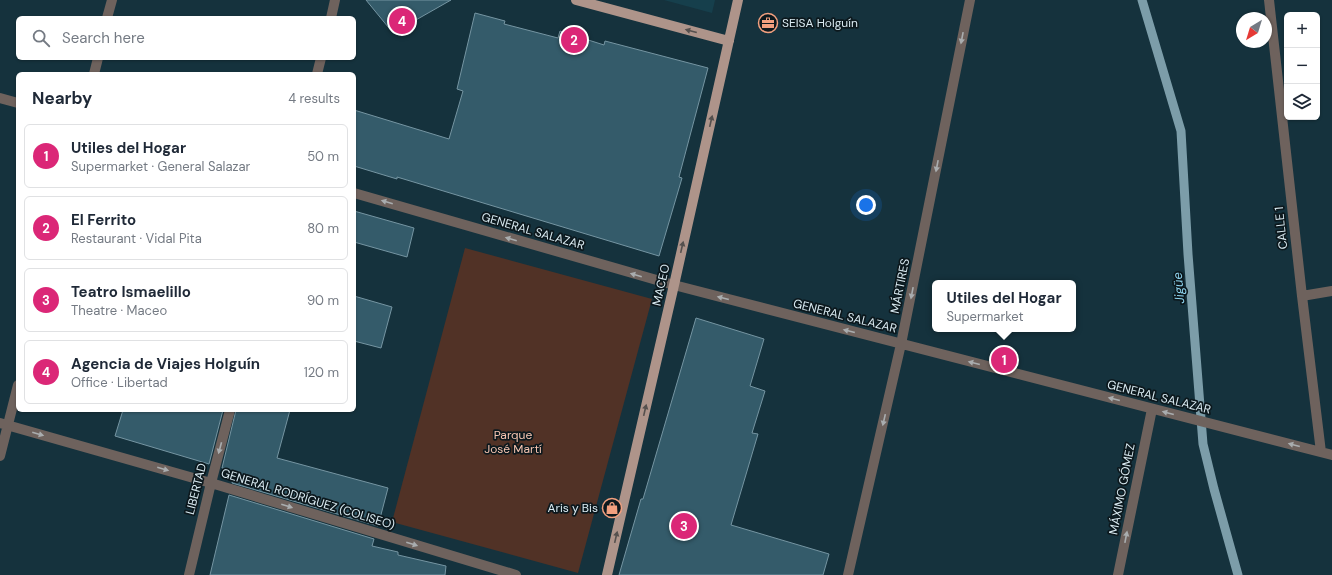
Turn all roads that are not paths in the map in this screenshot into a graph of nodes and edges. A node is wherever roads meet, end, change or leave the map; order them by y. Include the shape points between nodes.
1 (112, 0) edge
2 (335, 0) edge
3 (576, 0) edge
4 (738, 0) edge
5 (970, 0) edge
6 (1269, 0) edge
7 (108, 16) edge
8 (331, 16) edge
9 (729, 40) junction
10 (98, 60) edge
11 (320, 60) edge
12 (94, 72) edge
13 (318, 72) edge
14 (0, 98) edge
15 (16, 102) edge
16 (356, 194) edge
17 (674, 285) junction
18 (1332, 292) edge
19 (1302, 296) junction
20 (901, 344) junction
21 (16, 391) edge
22 (1152, 409) junction
23 (229, 412) edge
24 (4, 424) edge
25 (1321, 452) junction
26 (1332, 455) edge
27 (0, 456) edge
28 (211, 483) junction
29 (189, 575) edge
30 (516, 575) edge
31 (607, 575) edge
32 (848, 575) edge
33 (1118, 575) edge

1 - 7 street
2 - 8 street
9 -> 3 main road
4 - 9 main road, MACEO
5 -> 20 street, MÁRTIRES
6 - 19 street, CALLE 1
17 -> 9 main road, MACEO
10 - 12 street
11 - 13 street
14 - 15 street
17 -> 16 street, GENERAL SALAZAR
20 -> 17 street, GENERAL SALAZAR
31 -> 17 main road, MACEO
18 - 19 street
19 - 25 street, CALLE 1
22 -> 20 street, GENERAL SALAZAR
20 -> 32 street, MÁRTIRES
21 - 24 street
25 -> 22 street, GENERAL SALAZAR
33 -> 22 street, MÁXIMO GÓMEZ
23 -> 28 street, LIBERTAD
24 - 27 street
24 -> 28 street, GENERAL RODRÍGUEZ (COLISEO)
25 - 26 street, GENERAL SALAZAR
28 - 29 street, LIBERTAD
28 -> 30 street, GENERAL RODRÍGUEZ (COLISEO)

